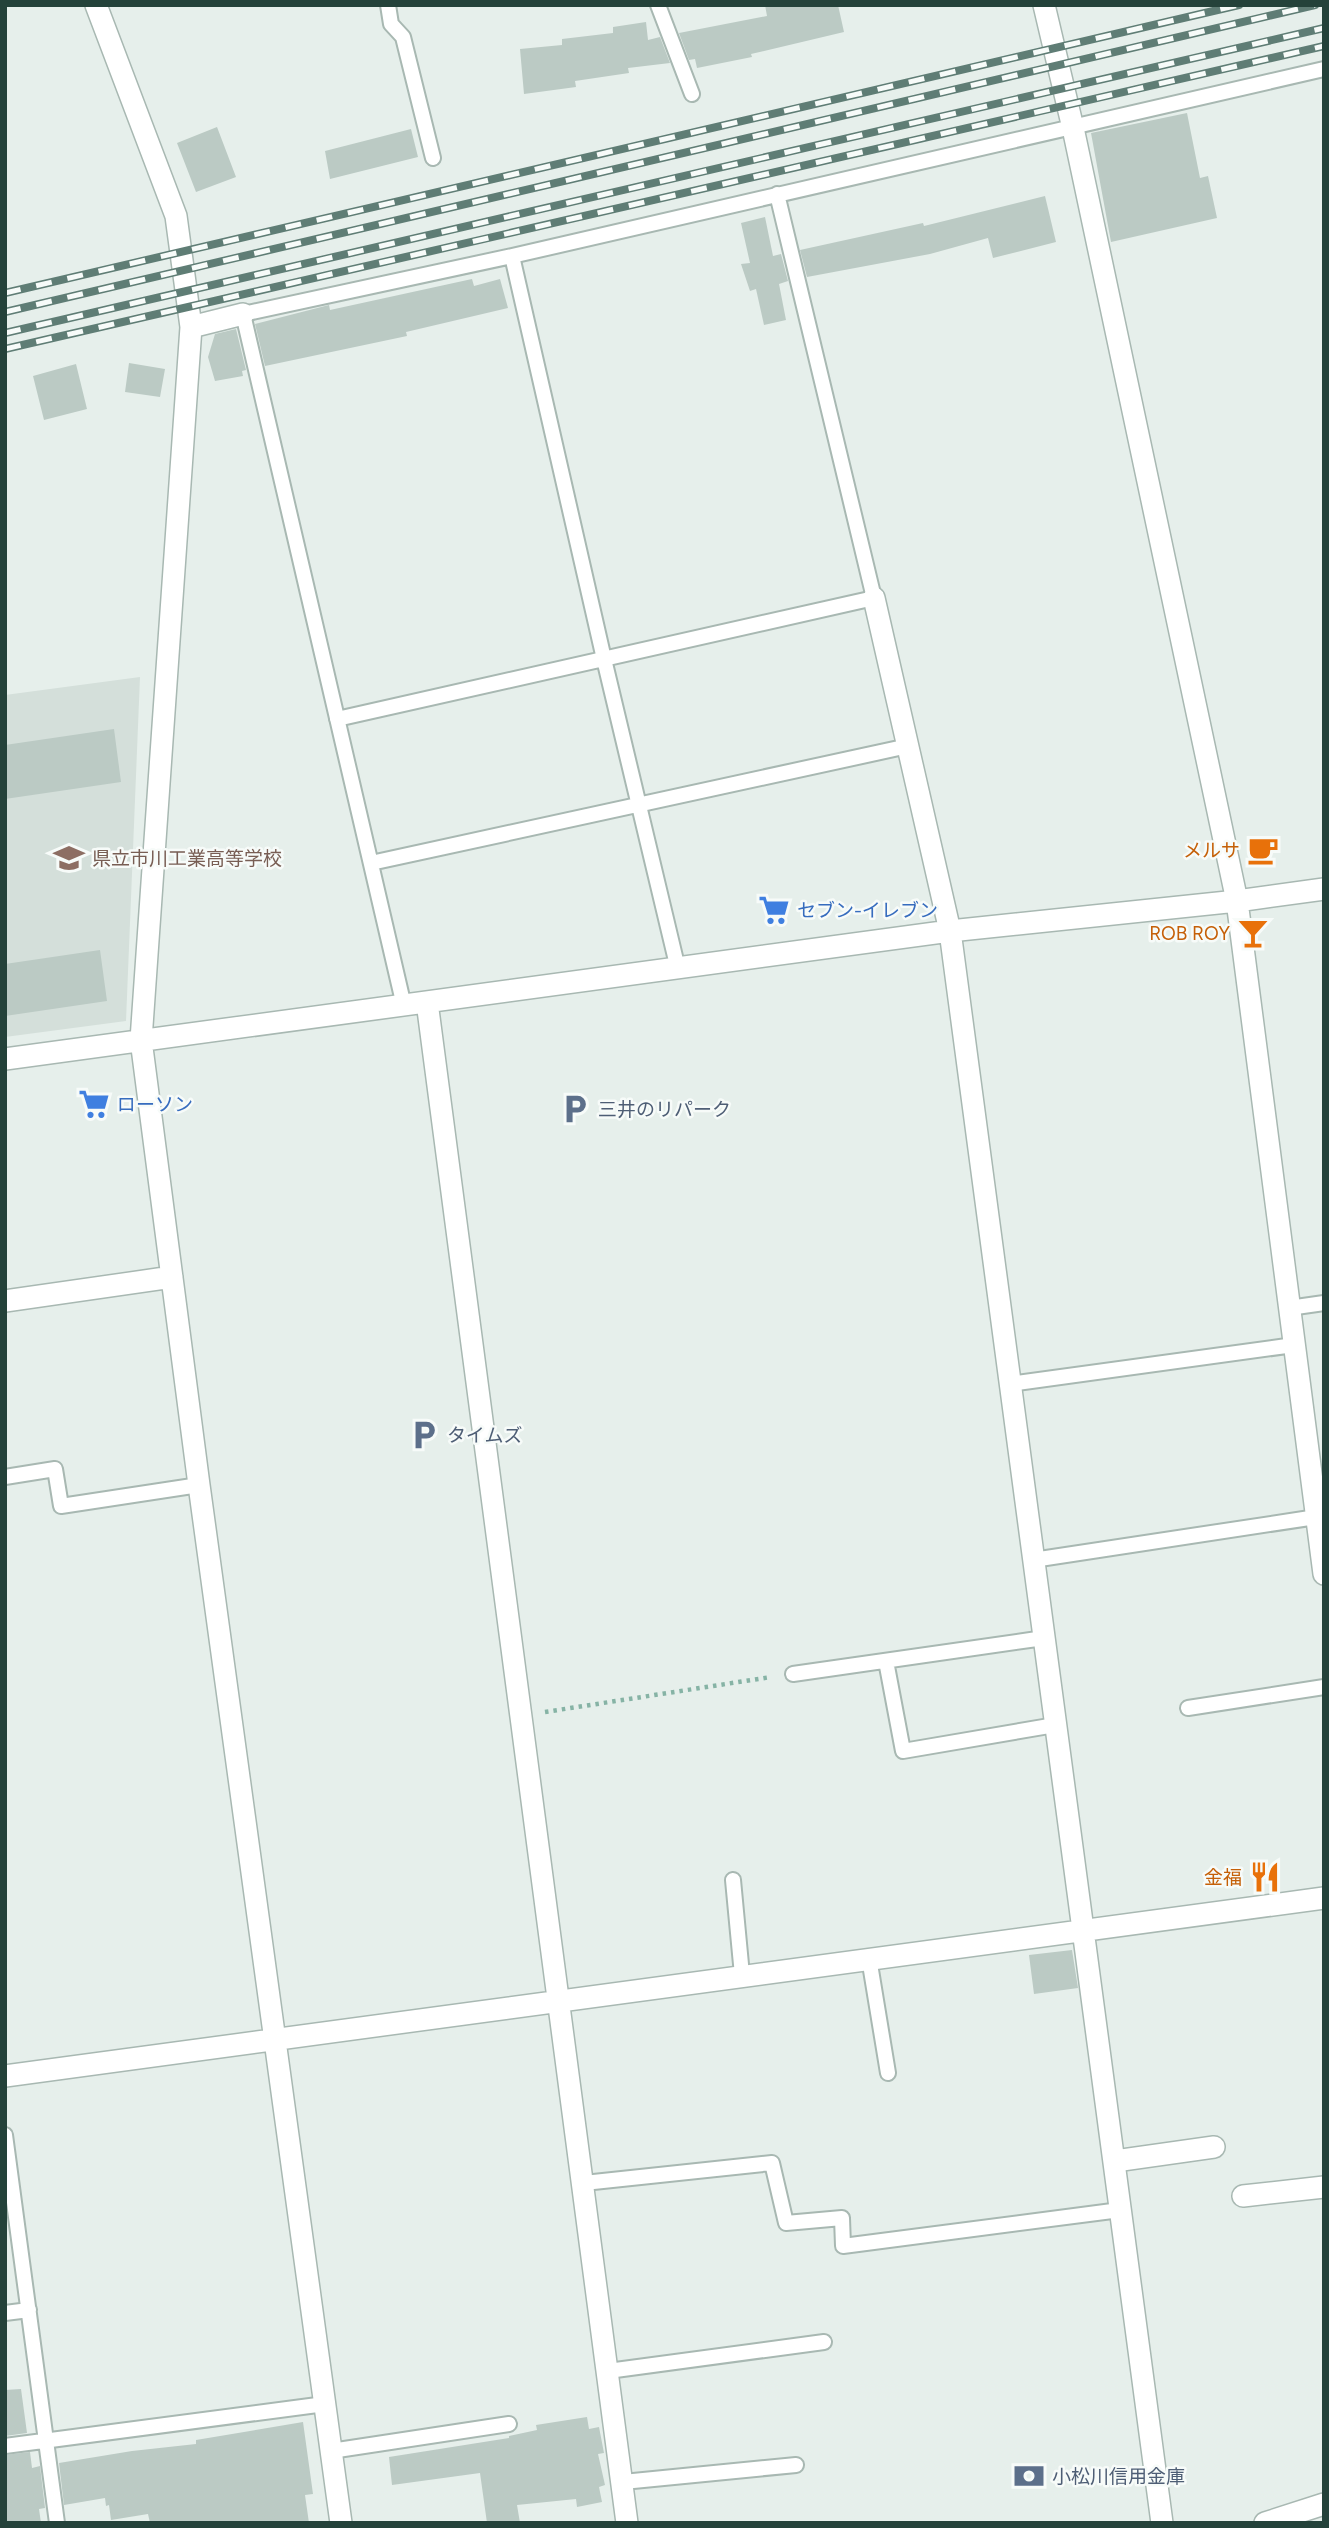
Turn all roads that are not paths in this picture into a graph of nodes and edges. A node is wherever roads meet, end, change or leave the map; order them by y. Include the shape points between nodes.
1 (96, 5) edge
2 (388, 5) edge
3 (658, 5) edge
4 (1044, 5) edge
5 (1324, 69) edge
6 (692, 94) dead end
7 (1073, 128) junction
8 (433, 158) dead end
9 (777, 194) junction
10 (512, 256) junction
11 (243, 314) junction
12 (191, 327) junction
13 (874, 598) junction
14 (604, 659) junction
15 (337, 719) junction
16 (908, 746) junction
17 (639, 805) junction
18 (370, 863) junction
19 (1324, 889) edge
20 (1237, 901) junction
21 (950, 931) junction
22 (678, 969) junction
23 (427, 1002) junction
24 (404, 1006) junction
25 (141, 1040) junction
26 (5, 1059) edge
27 (172, 1277) junction
28 (5, 1301) edge
29 (1324, 1303) edge
30 (1289, 1308) junction
31 (1294, 1345) junction
32 (1010, 1384) junction
33 (5, 1477) edge
34 (198, 1485) junction
35 (1320, 1516) edge
36 (1033, 1560) junction
37 (1324, 1574) edge
38 (1044, 1638) junction
39 (886, 1661) junction
40 (793, 1674) road end
41 (1324, 1687) edge
42 (1188, 1708) dead end
43 (1055, 1725) junction
44 (733, 1880) dead end
45 (1324, 1898) edge
46 (1083, 1930) junction
47 (869, 1958) junction
48 (741, 1975) junction
49 (560, 2000) junction
50 (276, 2041) junction
51 (888, 2073) dead end
52 (5, 2076) edge
53 (5, 2135) edge
54 (1214, 2147) dead end
55 (1115, 2161) junction
56 (584, 2183) junction
57 (1324, 2187) edge
58 (1243, 2196) dead end
59 (1120, 2210) junction
60 (21, 2254) junction
61 (5, 2256) edge
62 (29, 2310) junction
63 (5, 2313) edge
64 (824, 2342) dead end
65 (608, 2371) junction
66 (326, 2404) junction
67 (509, 2424) dead end
68 (47, 2441) junction
69 (5, 2446) edge
70 (331, 2451) junction
71 (796, 2465) dead end
72 (623, 2482) junction
73 (1324, 2504) edge
74 (57, 2523) edge
75 (341, 2523) edge
76 (627, 2523) edge
77 (1162, 2523) edge
78 (1265, 2523) edge

1 - 12 street via 176,216
2 - 8 lane via 391,24 403,37
3 - 6 lane
4 - 7 street
5 - 7 lane
7 - 9 lane
7 - 20 street
9 - 10 lane
9 - 13 lane
10 - 11 lane
10 - 14 lane
11 - 12 street
11 - 15 lane
12 - 25 street
13 - 14 lane
13 - 16 street
14 - 15 lane
14 - 17 lane
15 - 18 lane
16 - 17 lane
16 - 21 street
17 - 18 lane
17 - 22 lane
18 - 24 lane
19 - 20 street
20 - 21 street
20 - 30 street
21 - 22 street
21 - 32 street
22 - 23 street
23 - 24 street
23 - 49 street
24 - 25 street
25 - 26 street
25 - 27 street
27 - 28 street
27 - 34 street
29 - 30 lane
30 - 31 street
31 - 32 lane
31 - 35 street
32 - 36 street
33 - 34 lane via 55,1469 61,1506
34 - 50 street
35 - 36 lane
35 - 37 street
36 - 38 street
38 - 39 lane
38 - 43 street
39 - 40 lane
39 - 43 lane via 903,1751
41 - 42 lane
43 - 46 street
44 - 48 lane
45 - 46 street
46 - 47 street
46 - 55 street
47 - 48 street
47 - 51 lane
48 - 49 street
49 - 50 street
49 - 56 street
50 - 52 street
50 - 66 street
53 - 60 lane
54 - 55 street
55 - 59 street
56 - 59 lane via 772,2163 786,2223 842,2218 843,2246
56 - 65 street
57 - 58 street
59 - 77 street
60 - 61 lane
60 - 62 lane
62 - 63 lane
62 - 68 lane
64 - 65 lane
65 - 72 street
66 - 68 lane
66 - 70 street
67 - 70 lane
68 - 69 lane
68 - 74 lane
70 - 75 street
71 - 72 lane
72 - 76 street
73 - 78 street

